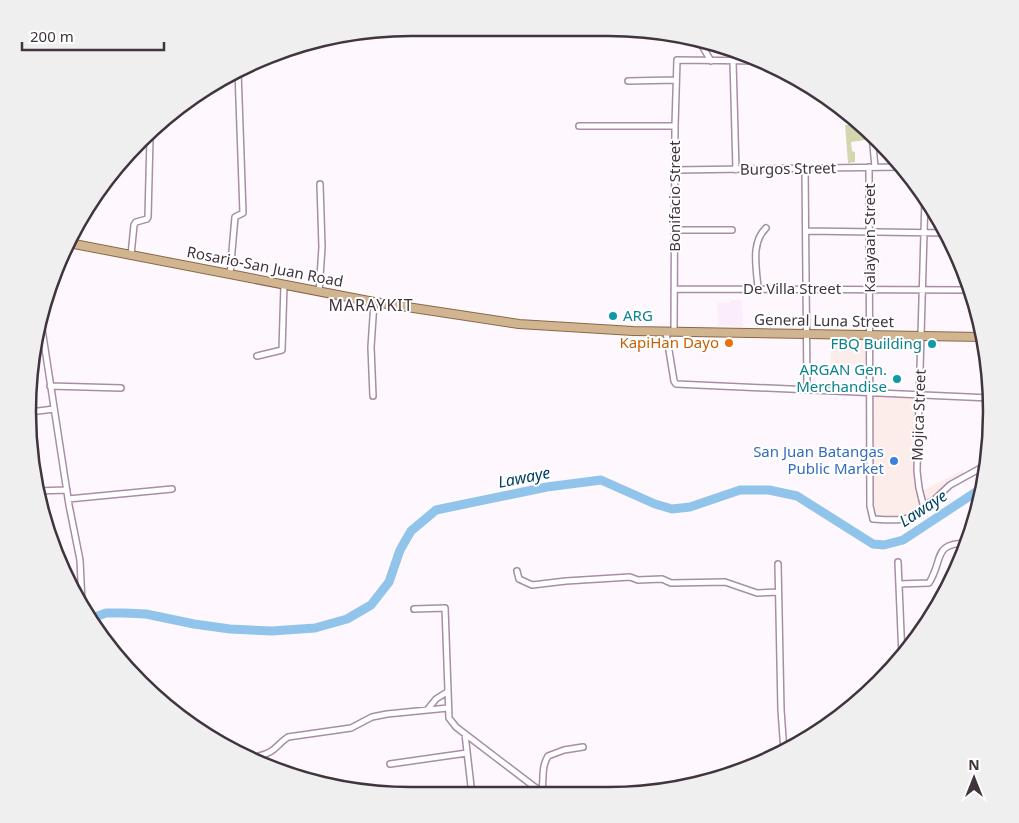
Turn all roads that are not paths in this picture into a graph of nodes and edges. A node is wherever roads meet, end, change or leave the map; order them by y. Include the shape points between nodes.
1 (704, 49) edge
2 (711, 61) junction
3 (733, 61) junction
4 (741, 61) edge
5 (238, 79) edge
6 (676, 80) junction
7 (628, 81) dead end
8 (579, 126) dead end
9 (674, 126) junction
10 (150, 142) edge
11 (872, 145) edge
12 (872, 167) junction
13 (892, 167) edge
14 (805, 168) junction
15 (675, 170) junction
16 (736, 170) junction
17 (320, 184) dead end
18 (926, 213) edge
19 (766, 228) dead end
20 (675, 230) junction
21 (732, 230) dead end
22 (806, 231) junction
23 (870, 232) junction
24 (925, 232) junction
25 (937, 233) edge
26 (76, 244) edge
27 (132, 255) junction
28 (230, 274) junction
29 (284, 285) junction
30 (674, 289) junction
31 (758, 289) junction
32 (870, 289) junction
33 (923, 289) junction
34 (806, 290) junction
35 (963, 290) edge
36 (319, 292) junction
37 (374, 302) junction
38 (670, 332) junction
39 (807, 334) junction
40 (869, 335) junction
41 (922, 336) junction
42 (976, 337) edge
43 (43, 338) edge
44 (257, 356) dead end
45 (50, 386) junction
46 (121, 388) dead end
47 (808, 389) junction
48 (870, 392) junction
49 (920, 394) junction
50 (373, 396) dead end
51 (982, 398) edge
52 (54, 409) junction
53 (36, 411) edge
54 (979, 469) edge
55 (172, 489) dead end
56 (67, 490) junction
57 (44, 491) edge
58 (68, 499) junction
59 (923, 508) junction
60 (959, 543) edge
61 (898, 562) dead end
62 (778, 564) dead end
63 (517, 570) dead end
64 (899, 584) junction
65 (81, 587) edge
66 (778, 592) junction
67 (414, 609) dead end
68 (901, 644) edge
69 (447, 692) junction
70 (448, 708) junction
71 (427, 710) junction
72 (466, 734) junction
73 (784, 742) edge
74 (582, 747) dead end
75 (468, 753) junction
76 (262, 755) edge
77 (390, 764) dead end
78 (471, 787) edge
79 (535, 787) edge
80 (543, 787) edge

1 - 2 street
2 - 3 street
2 - 6 street, Bonifacio Street via 677,60
3 - 4 street
3 - 16 street
5 - 28 street via 242,213 235,217
6 - 7 street
6 - 9 street, Bonifacio Street
8 - 9 street
9 - 15 street, Bonifacio Street
10 - 27 street via 148,217 134,225
11 - 12 street, Kalayaan Street
12 - 13 street, Burgos Street
12 - 14 street, Burgos Street
12 - 23 street, Kalayaan Street
14 - 16 street, Burgos Street
14 - 22 street
15 - 16 street, Burgos Street
15 - 20 street, Bonifacio Street
17 - 36 street via 322,248
18 - 24 street, Mojica Street
19 - 31 street via 756,250
20 - 21 street
20 - 30 street, Bonifacio Street
22 - 23 street
22 - 34 street
23 - 24 street
23 - 32 street, Kalayaan Street
24 - 25 street
24 - 33 street, Mojica Street
26 - 27 main road, Rosario-San Juan Road
27 - 28 main road, Rosario-San Juan Road
28 - 29 main road, Rosario-San Juan Road
29 - 36 main road, Rosario-San Juan Road
29 - 44 street via 282,350
30 - 31 street, De Villa Street
30 - 38 street, Bonifacio Street
31 - 34 street, De Villa Street
32 - 33 street, De Villa Street
32 - 34 street, De Villa Street
32 - 40 street, Kalayaan Street
33 - 35 street, De Villa Street
33 - 41 street, Mojica Street
34 - 39 street
36 - 37 main road, Rosario-San Juan Road
37 - 38 main road, Rosario-San Juan Road via 532,325
37 - 50 street via 371,347
38 - 39 main road, General Luna Street
38 - 47 street, Bonifacio Street via 676,384
39 - 40 main road, General Luna Street
39 - 47 street
40 - 41 main road, General Luna Street
40 - 48 street, Kalayaan Street
41 - 42 main road, General Luna Street
41 - 49 street, Mojica Street
43 - 45 street
45 - 46 street
45 - 52 street
47 - 48 street
48 - 49 street
48 - 59 street, Kalayaan Street via 870,506 873,519 905,519 915,516
49 - 51 street
49 - 59 street, Mojica Street via 917,471
52 - 53 street
52 - 56 street
54 - 59 street via 950,485
55 - 58 street
56 - 57 street
56 - 58 street
58 - 65 street via 80,560
60 - 64 street via 943,549 930,583
61 - 64 street
62 - 66 street
63 - 66 street via 519,579 532,585 630,578 662,579 671,583 726,582 757,593
64 - 68 street
66 - 73 street
67 - 69 street via 445,608
69 - 70 street
69 - 71 street
70 - 71 street
70 - 72 street via 449,718
71 - 76 street via 372,717 351,728 288,737 272,753
72 - 75 street
72 - 79 street
74 - 80 street via 548,756 542,766
75 - 77 street
75 - 78 street

